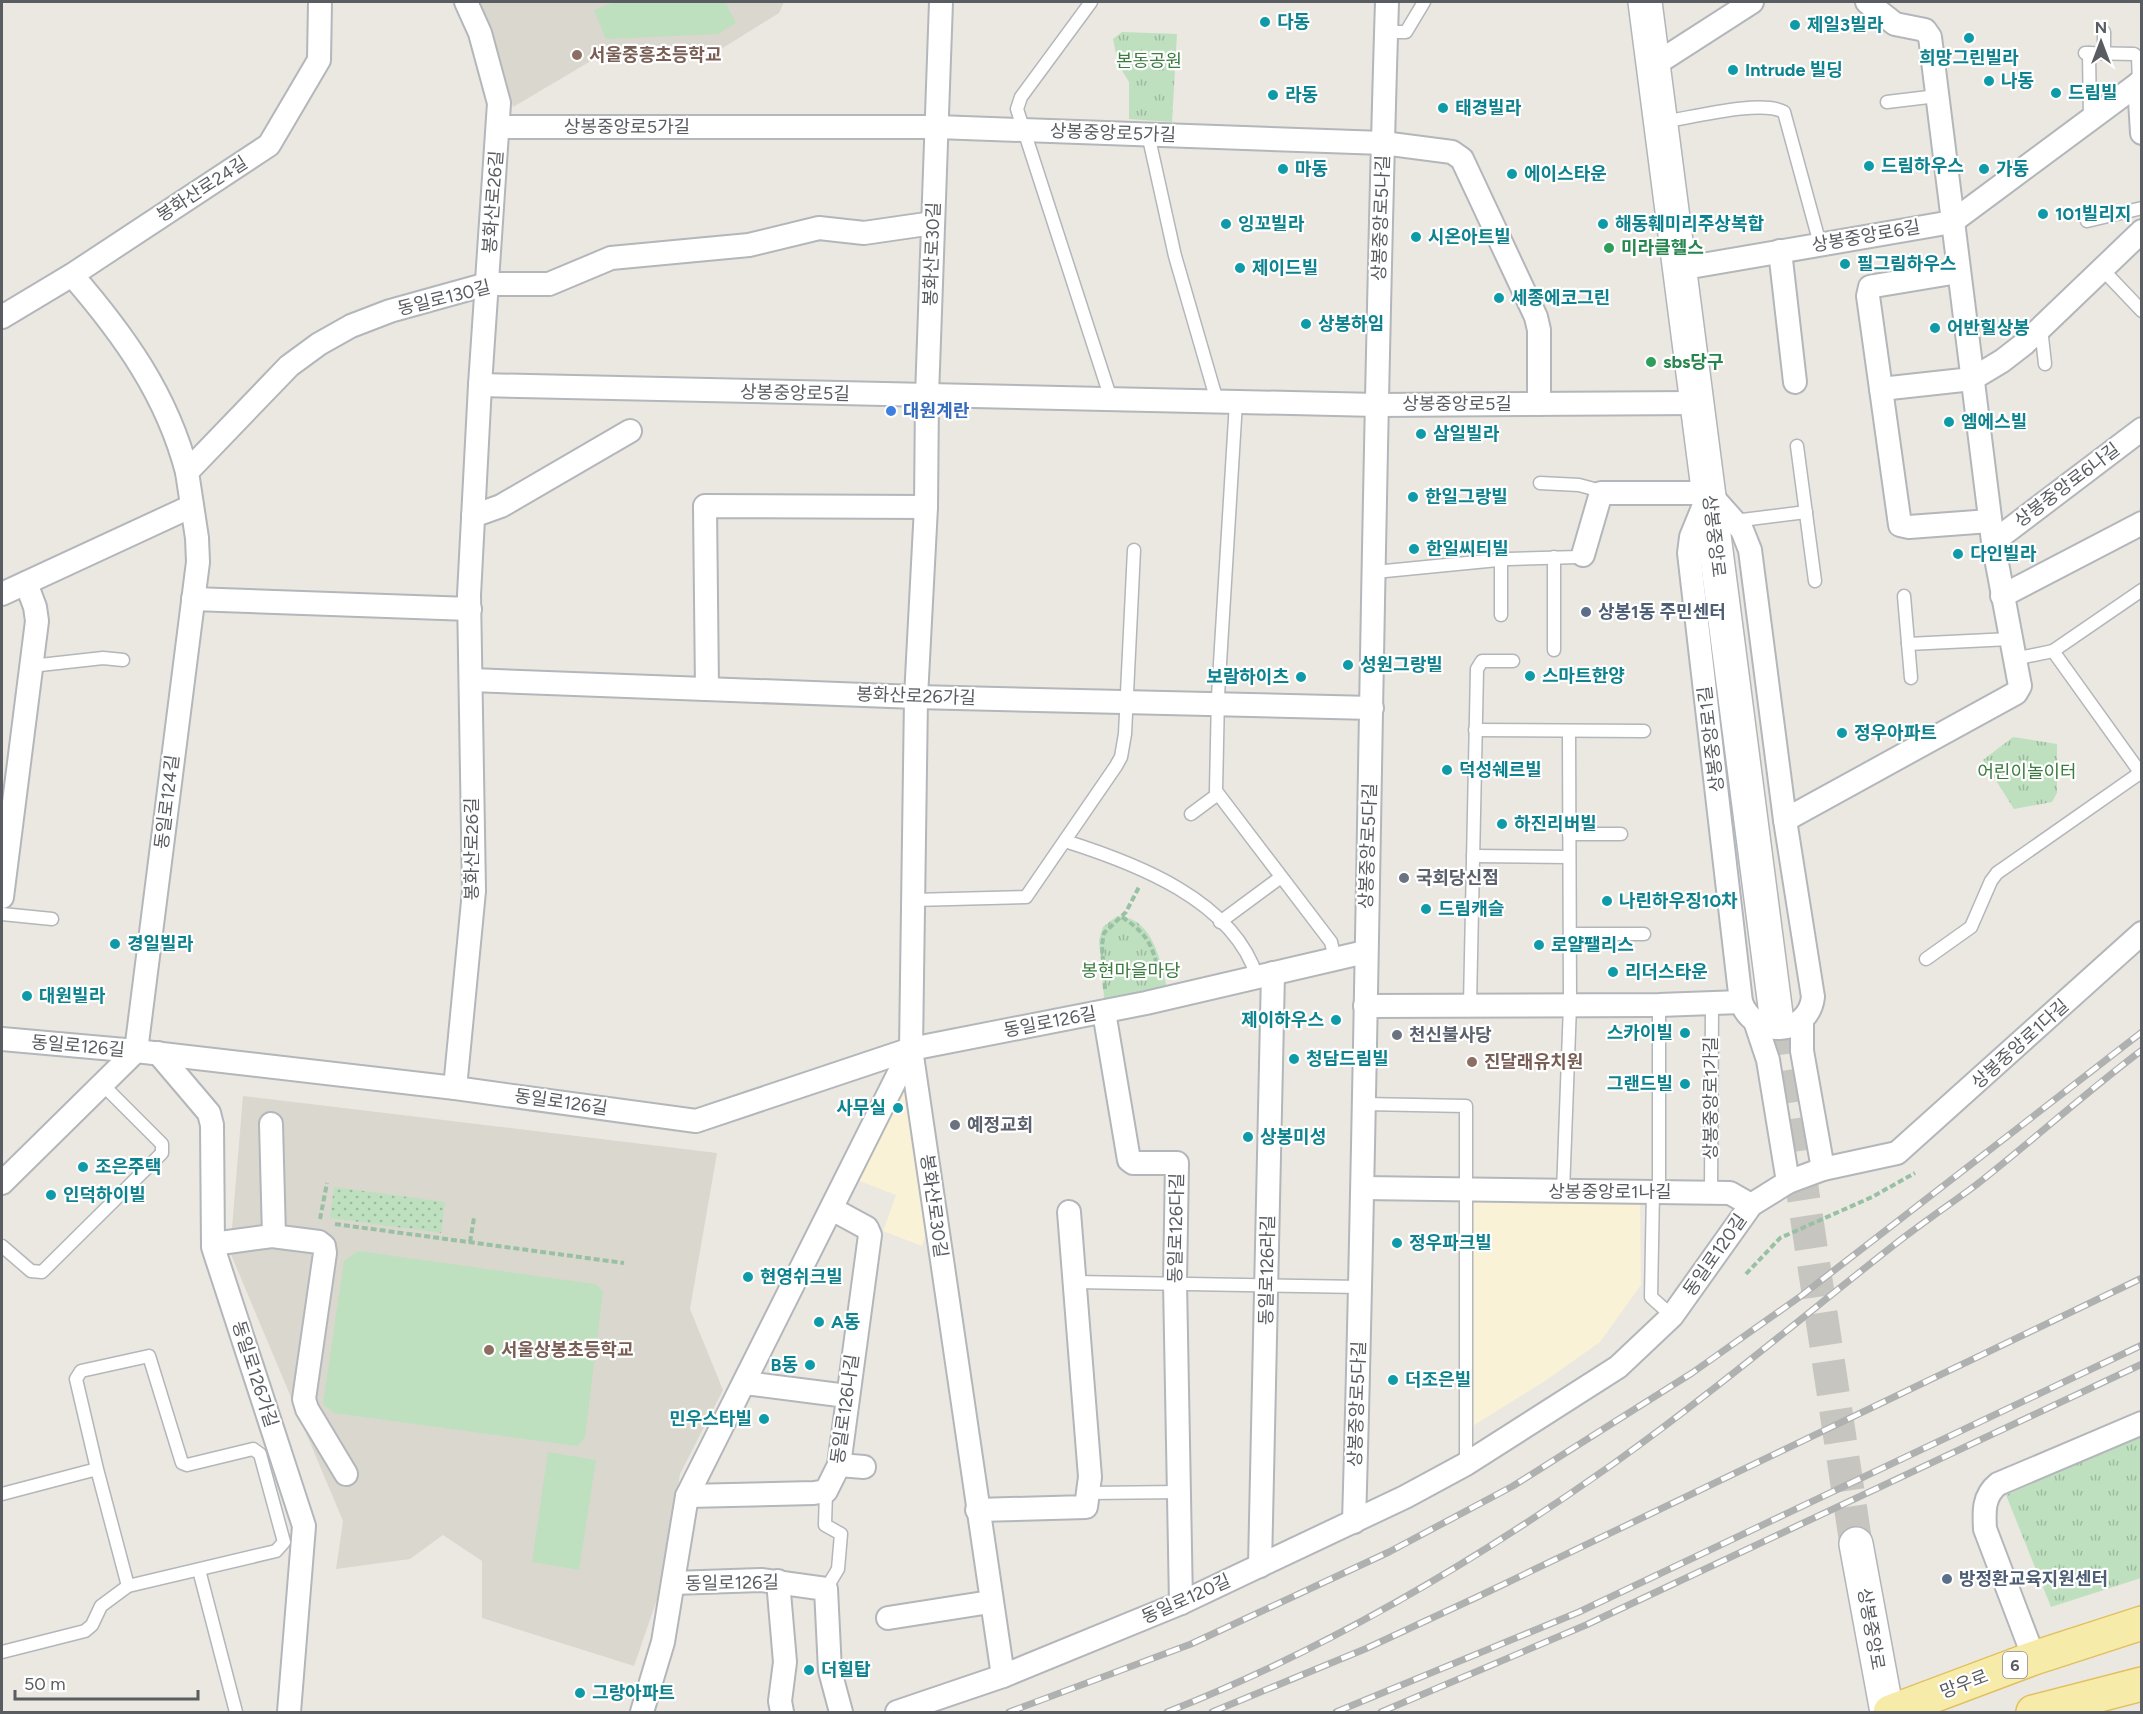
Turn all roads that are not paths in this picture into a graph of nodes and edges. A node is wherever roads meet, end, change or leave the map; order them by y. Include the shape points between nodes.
1 (320, 2) edge
2 (466, 2) edge
3 (941, 2) edge
4 (1091, 2) edge
5 (1387, 2) edge
6 (1424, 2) edge
7 (1645, 2) edge
8 (1752, 2) edge
9 (1867, 2) edge
10 (2104, 32) dead end
11 (1386, 33) junction
12 (2104, 53) junction
13 (1651, 67) junction
14 (2140, 82) edge
15 (1937, 96) junction
16 (1887, 102) dead end
17 (2090, 119) junction
18 (1659, 123) junction
19 (499, 127) junction
20 (937, 127) junction
21 (1023, 129) junction
22 (2142, 133) edge
23 (1148, 134) junction
24 (1383, 143) junction
25 (2142, 208) edge
26 (2087, 221) dead end
27 (1952, 222) junction
28 (933, 223) junction
29 (2142, 231) edge
30 (1820, 244) junction
31 (1780, 251) junction
32 (1679, 269) junction
33 (2102, 269) junction
34 (1958, 272) junction
35 (72, 275) junction
36 (487, 284) junction
37 (2142, 311) edge
38 (2, 317) edge
39 (2041, 328) junction
40 (2045, 364) dead end
41 (1972, 379) junction
42 (1795, 382) dead end
43 (480, 386) junction
44 (1881, 390) junction
45 (927, 396) junction
46 (1111, 399) junction
47 (1226, 401) junction
48 (1697, 403) junction
49 (1539, 404) junction
50 (1377, 405) junction
51 (2142, 429) edge
52 (630, 431) dead end
53 (1797, 446) dead end
54 (188, 472) junction
55 (1540, 483) dead end
56 (1605, 492) junction
57 (1709, 493) junction
58 (192, 506) junction
59 (926, 507) junction
60 (1806, 512) junction
61 (473, 516) junction
62 (1734, 521) junction
63 (2142, 524) edge
64 (1991, 531) junction
65 (1134, 550) dead end
66 (1583, 555) joint
67 (1554, 557) junction
68 (1501, 560) junction
69 (1375, 572) junction
70 (1815, 581) dead end
71 (26, 583) junction
72 (2142, 590) edge
73 (2, 594) edge
74 (1904, 596) dead end
75 (2002, 596) junction
76 (193, 599) junction
77 (470, 609) junction
78 (1501, 615) dead end
79 (1908, 644) junction
80 (2012, 649) junction
81 (1554, 650) dead end
82 (2053, 651) junction
83 (123, 660) dead end
84 (1513, 661) dead end
85 (31, 666) junction
86 (1911, 678) dead end
87 (471, 680) junction
88 (707, 689) junction
89 (916, 697) junction
90 (1126, 702) junction
91 (1218, 704) junction
92 (1372, 708) junction
93 (1475, 730) junction
94 (1569, 731) junction
95 (1644, 732) dead end
96 (11, 755) edge
97 (2141, 774) edge
98 (1218, 794) junction
99 (1191, 814) dead end
100 (1785, 820) junction
101 (1569, 834) junction
102 (1621, 834) dead end
103 (1065, 841) junction
104 (1473, 856) junction
105 (1569, 857) junction
106 (1281, 877) junction
107 (2, 897) edge
108 (914, 900) junction
109 (2, 914) edge
110 (52, 918) dead end
111 (1220, 922) junction
112 (2142, 933) edge
113 (1570, 934) junction
114 (1644, 934) dead end
115 (1365, 952) junction
116 (1335, 959) junction
117 (1926, 960) dead end
118 (1265, 975) junction
119 (1741, 1002) junction
120 (1712, 1003) junction
121 (1470, 1005) junction
122 (1570, 1005) junction
123 (1659, 1005) junction
124 (1365, 1006) junction
125 (1106, 1011) junction
126 (1778, 1021) junction
127 (2, 1039) edge
128 (911, 1049) junction
129 (147, 1052) junction
130 (102, 1084) junction
131 (455, 1088) junction
132 (1364, 1104) junction
133 (271, 1124) dead end
134 (1897, 1153) joint
135 (1823, 1169) junction
136 (1788, 1182) junction
137 (2, 1183) edge
138 (1363, 1188) junction
139 (1467, 1191) junction
140 (1563, 1192) junction
141 (1656, 1192) junction
142 (1711, 1193) junction
143 (1751, 1204) junction
144 (832, 1209) junction
145 (1069, 1212) dead end
146 (274, 1236) junction
147 (213, 1244) junction
148 (2, 1246) edge
149 (1076, 1282) junction
150 (1174, 1282) junction
151 (1267, 1284) junction
152 (1361, 1287) junction
153 (1672, 1316) junction
154 (745, 1383) junction
155 (847, 1396) junction
156 (2142, 1423) edge
157 (1466, 1464) junction
158 (838, 1465) junction
159 (864, 1467) dead end
160 (97, 1469) junction
161 (346, 1474) dead end
162 (826, 1491) junction
163 (1181, 1492) junction
164 (1088, 1493) junction
165 (2, 1494) edge
166 (687, 1496) junction
167 (977, 1510) junction
168 (1354, 1522) junction
169 (1856, 1545) tunnel mouth
170 (1260, 1566) junction
171 (199, 1570) junction
172 (778, 1581) junction
173 (673, 1583) junction
174 (128, 1586) junction
175 (826, 1589) junction
176 (990, 1602) junction
177 (1181, 1603) junction
178 (888, 1618) dead end
179 (2142, 1623) edge
180 (2, 1652) edge
181 (2034, 1658) junction
182 (1003, 1676) junction
183 (2141, 1684) edge
184 (2076, 1707) edge
185 (236, 1713) edge
186 (289, 1713) edge
187 (642, 1713) edge
188 (782, 1713) edge
189 (841, 1713) edge
190 (897, 1713) edge
191 (1888, 1713) edge
192 (2033, 1713) edge

1 - 35 street, 봉화산로24길 via 319,60 269,145
2 - 19 street, 봉화산로26길 via 499,95
3 - 20 street, 봉화산로30길
4 - 21 lane via 1021,97 1017,109
5 - 11 street, 상봉중앙로5나길
6 - 11 lane via 1406,32
7 - 13 main road, 상봉중앙로
8 - 13 street
9 - 15 street via 1895,24 1928,33
10 - 12 lane
11 - 24 street, 상봉중앙로5나길
12 - 14 lane via 2137,55
12 - 17 lane via 2087,53
13 - 18 main road, 상봉중앙로
14 - 17 street, 상봉중앙로6길
14 - 22 street
15 - 16 lane
15 - 27 street
17 - 27 street, 상봉중앙로6길
18 - 30 lane via 1754,108 1784,112
18 - 32 main road, 상봉중앙로
19 - 20 street, 상봉중앙로5가길
19 - 36 street, 봉화산로26길
20 - 21 street, 상봉중앙로5가길
20 - 28 street, 봉화산로30길
21 - 23 street, 상봉중앙로5가길
21 - 46 lane
23 - 24 street, 상봉중앙로5가길
23 - 47 lane via 1174,256
24 - 49 street, 상봉중앙로5가길 via 1452,152 1462,159 1537,320
24 - 50 street, 상봉중앙로5나길
25 - 26 lane
27 - 30 street, 상봉중앙로6길
27 - 34 street
28 - 36 street, 동일로130길 via 864,233 819,228 749,245 611,258 549,284
28 - 45 street, 봉화산로30길
29 - 33 street
30 - 31 street, 상봉중앙로6길
31 - 32 street, 상봉중앙로6길
31 - 42 street
32 - 48 main road, 상봉중앙로
33 - 37 lane
33 - 39 street
34 - 41 street
34 - 44 street via 1870,287
35 - 38 street, 봉화산로24길
35 - 54 street via 124,338 154,385 175,430
36 - 43 street, 봉화산로26길
36 - 54 street, 동일로130길 via 390,311 319,344 288,366
39 - 40 lane
39 - 41 street via 2002,362
41 - 44 street
41 - 64 street
43 - 45 street, 상봉중앙로5길
43 - 61 street, 봉화산로26길
44 - 64 street via 1900,525
45 - 46 street, 상봉중앙로5길
45 - 59 street, 봉화산로30길
46 - 47 street, 상봉중앙로5길
47 - 50 street, 상봉중앙로5길
47 - 91 lane
48 - 49 street, 상봉중앙로5길
48 - 57 main road, 상봉중앙로
49 - 50 street, 상봉중앙로5길
50 - 69 street, 상봉중앙로5다길
51 - 64 street, 상봉중앙로6나길
52 - 61 street via 501,506
53 - 60 lane
54 - 58 street
55 - 56 lane via 1579,485
56 - 57 street
56 - 66 street via 1598,497
57 - 62 street
57 - 119 street, 상봉중앙로1길 via 1691,537 1689,553
57 - 126 main road, 상봉중앙로
58 - 71 street
58 - 76 street, 동일로124길 via 198,561
59 - 88 street via 705,506
59 - 89 street, 봉화산로30길
60 - 62 lane
60 - 70 lane
61 - 77 street, 봉화산로26길
62 - 100 street via 1750,550
63 - 75 street
64 - 75 street
65 - 90 lane
66 - 67 lane
67 - 68 lane
67 - 81 lane
68 - 69 lane
68 - 78 lane
69 - 92 street, 상봉중앙로5다길
71 - 73 street
71 - 85 street via 37,614
72 - 82 lane
74 - 79 lane
75 - 80 street
76 - 77 street
76 - 129 street, 동일로124길
77 - 87 street, 봉화산로26길
79 - 80 lane
79 - 86 lane
80 - 82 lane
80 - 100 street via 2020,686 2016,693
82 - 97 lane
83 - 85 lane via 103,658
84 - 93 lane via 1482,661 1478,666
85 - 96 street
87 - 88 street, 봉화산로26가길
87 - 131 street, 봉화산로26길 via 474,891
88 - 89 street, 봉화산로26가길
89 - 90 street, 봉화산로26가길
89 - 108 street, 봉화산로30길
90 - 91 street, 봉화산로26가길
90 - 103 lane via 1121,757
91 - 92 street, 봉화산로26가길
91 - 98 lane
92 - 115 street, 상봉중앙로5다길
93 - 94 lane
93 - 104 lane
94 - 95 lane
94 - 101 lane
96 - 107 street
97 - 117 lane via 1997,873 1971,927
98 - 99 lane
98 - 106 lane
100 - 126 street via 1813,997 1812,1006
101 - 102 lane
101 - 105 lane
103 - 108 lane via 1022,899
103 - 111 lane via 1116,857 1147,872 1182,891
104 - 105 lane
104 - 121 lane
105 - 113 lane
106 - 111 lane
106 - 116 lane via 1331,942
108 - 128 street, 봉화산로30길
109 - 110 lane
111 - 118 lane
112 - 134 street, 상봉중앙로1다길
113 - 114 lane
113 - 122 lane
115 - 116 street, 동일로126길
115 - 124 street, 상봉중앙로5다길
116 - 118 street, 동일로126길
118 - 125 street, 동일로126길
118 - 151 street, 동일로126라길
119 - 120 street
119 - 126 street, 상봉중앙로1길
120 - 123 street
120 - 142 lane, 상봉중앙로1가길
121 - 122 street
121 - 124 street
122 - 123 street
122 - 140 lane
123 - 141 lane
124 - 132 street, 상봉중앙로5다길
125 - 128 street, 동일로126길
125 - 150 street, 동일로126다길 via 1129,1160 1176,1163
126 - 135 street via 1802,1051
126 - 136 street, 상봉중앙로1길 via 1768,1060
127 - 129 street, 동일로126길
128 - 131 street, 동일로126길 via 696,1120
128 - 144 street
128 - 167 street, 봉화산로30길
129 - 130 street
129 - 131 street, 동일로126길
129 - 147 street, 동일로126가길 via 209,1113
130 - 137 street
130 - 148 lane via 162,1144 162,1153 42,1272 31,1271
132 - 138 street, 상봉중앙로5다길
132 - 139 lane via 1466,1106
133 - 146 street
134 - 135 street, 동일로120길
135 - 136 street, 동일로120길
136 - 143 street, 동일로120길
138 - 139 street, 상봉중앙로1나길
138 - 152 street, 상봉중앙로5다길
139 - 140 street, 상봉중앙로1나길
139 - 157 lane
140 - 141 street, 상봉중앙로1나길
141 - 142 street, 상봉중앙로1나길
141 - 153 lane, 동일로120길 via 1651,1298
142 - 143 street, 상봉중앙로1나길 via 1730,1193
143 - 153 street, 동일로120길
144 - 154 street
144 - 155 street, 동일로126나길 via 870,1231
145 - 149 street
146 - 147 street
146 - 161 street via 319,1242 325,1249 304,1399
147 - 186 street, 동일로126가길 via 304,1526
149 - 150 lane
149 - 164 street
150 - 151 lane
150 - 163 street, 동일로126다길
151 - 152 lane
151 - 170 street, 동일로126라길
152 - 168 street, 상봉중앙로5다길
153 - 157 street, 동일로120길 via 1618,1367
154 - 155 street
154 - 166 street
155 - 158 street, 동일로126나길
156 - 181 street via 1998,1484 1989,1494 1984,1508 1985,1529
157 - 168 street, 동일로120길
158 - 159 street
158 - 162 street, 동일로126나길
160 - 165 lane
160 - 171 lane via 77,1374 143,1356 149,1356 153,1362 182,1463 188,1465 253,1449 260,1454 284,1542 281,1547
160 - 174 lane
162 - 166 street
162 - 175 lane via 825,1525 841,1534 838,1569
163 - 164 lane
163 - 177 street, 동일로126다길
164 - 167 street via 1084,1509
166 - 173 street
167 - 176 street, 봉화산로30길
168 - 170 street, 동일로120길
169 - 191 main road, 상봉중앙로
170 - 177 street, 동일로120길
171 - 174 lane
171 - 185 lane
172 - 173 street, 동일로126길
172 - 175 street, 동일로126길
172 - 188 street via 785,1662
173 - 187 street via 663,1642
174 - 180 lane via 101,1606 86,1631
175 - 189 street via 831,1671
176 - 178 street
176 - 182 street, 봉화산로30길
177 - 182 street, 동일로120길
179 - 181 main road, 망우로 / 6
181 - 191 main road, 망우로 / 6
182 - 190 street, 동일로120길
183 - 184 main road
184 - 192 main road

